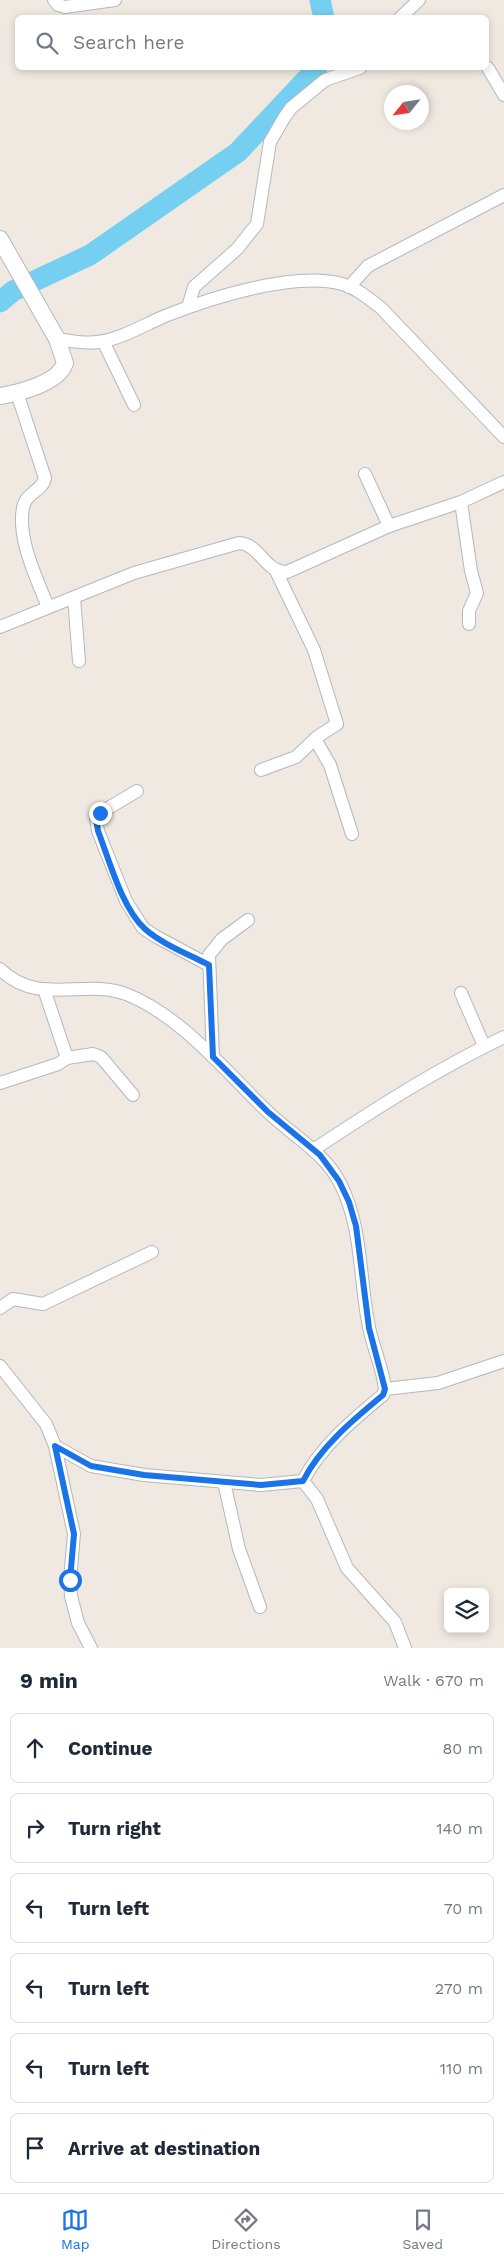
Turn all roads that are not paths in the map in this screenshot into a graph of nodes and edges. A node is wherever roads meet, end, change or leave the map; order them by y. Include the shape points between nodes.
1 (54, 0) edge
2 (115, 0) edge
3 (419, 0) edge
4 (403, 15) edge
5 (354, 70) edge
6 (489, 70) edge
7 (504, 95) edge
8 (504, 195) edge
9 (0, 239) edge
10 (349, 287) junction
11 (188, 307) junction
12 (57, 339) junction
13 (104, 341) junction
14 (17, 393) junction
15 (0, 396) edge
16 (134, 405) dead end
17 (504, 437) edge
18 (364, 474) dead end
19 (504, 482) edge
20 (461, 502) junction
21 (389, 526) junction
22 (276, 571) junction
23 (74, 598) junction
24 (48, 608) junction
25 (469, 624) dead end
26 (0, 627) edge
27 (79, 661) dead end
28 (315, 739) junction
29 (261, 770) dead end
30 (137, 791) dead end
31 (352, 834) dead end
32 (248, 920) dead end
33 (209, 965) junction
34 (0, 969) edge
35 (44, 989) junction
36 (461, 993) dead end
37 (504, 1036) edge
38 (484, 1046) junction
39 (213, 1057) junction
40 (67, 1058) junction
41 (0, 1083) edge
42 (133, 1095) dead end
43 (313, 1150) junction
44 (152, 1252) dead end
45 (0, 1308) edge
46 (504, 1361) edge
47 (0, 1366) edge
48 (385, 1389) junction
49 (55, 1446) junction
50 (303, 1481) junction
51 (224, 1482) junction
52 (260, 1607) dead end
53 (91, 1648) edge
54 (405, 1648) edge

1 - 2 street via 66,7
3 - 4 street
5 - 11 street via 325,80 291,108 270,142 257,224 237,249 194,287
6 - 7 street
8 - 10 street via 368,266
9 - 12 main road
10 - 11 street via 322,282 278,285 238,292
10 - 17 street via 381,308
11 - 13 street
12 - 13 street
12 - 14 main road via 64,359 63,368 43,383
13 - 16 street
14 - 15 main road
14 - 24 street via 45,478 26,501 23,513 28,553
18 - 21 street
19 - 20 street
20 - 21 street
20 - 25 street via 477,593 469,612
21 - 22 street via 291,571
22 - 23 street via 250,545 240,543 141,571
22 - 28 street via 314,650 337,720 335,727
23 - 24 street
23 - 27 street
24 - 26 street
28 - 29 street via 290,760
28 - 31 street via 330,765
30 - 33 street via 96,818 122,892 143,928
32 - 33 street via 213,947
33 - 39 street
34 - 35 street via 15,980
35 - 39 street via 109,990 127,994 191,1036
35 - 40 street
36 - 38 street
37 - 38 street
38 - 43 street via 398,1094
39 - 43 street via 268,1112
40 - 41 street
40 - 42 street via 93,1054 101,1057
43 - 48 street via 328,1164 349,1202 356,1226 369,1328
44 - 45 street via 43,1304 14,1299
46 - 48 street via 438,1383
47 - 49 street via 46,1424
48 - 50 street via 383,1395 340,1434
49 - 51 street via 101,1469
49 - 53 street via 74,1534 71,1596 78,1623
50 - 51 street via 261,1485
50 - 54 street via 317,1499 347,1568 395,1622
51 - 52 street via 239,1549

